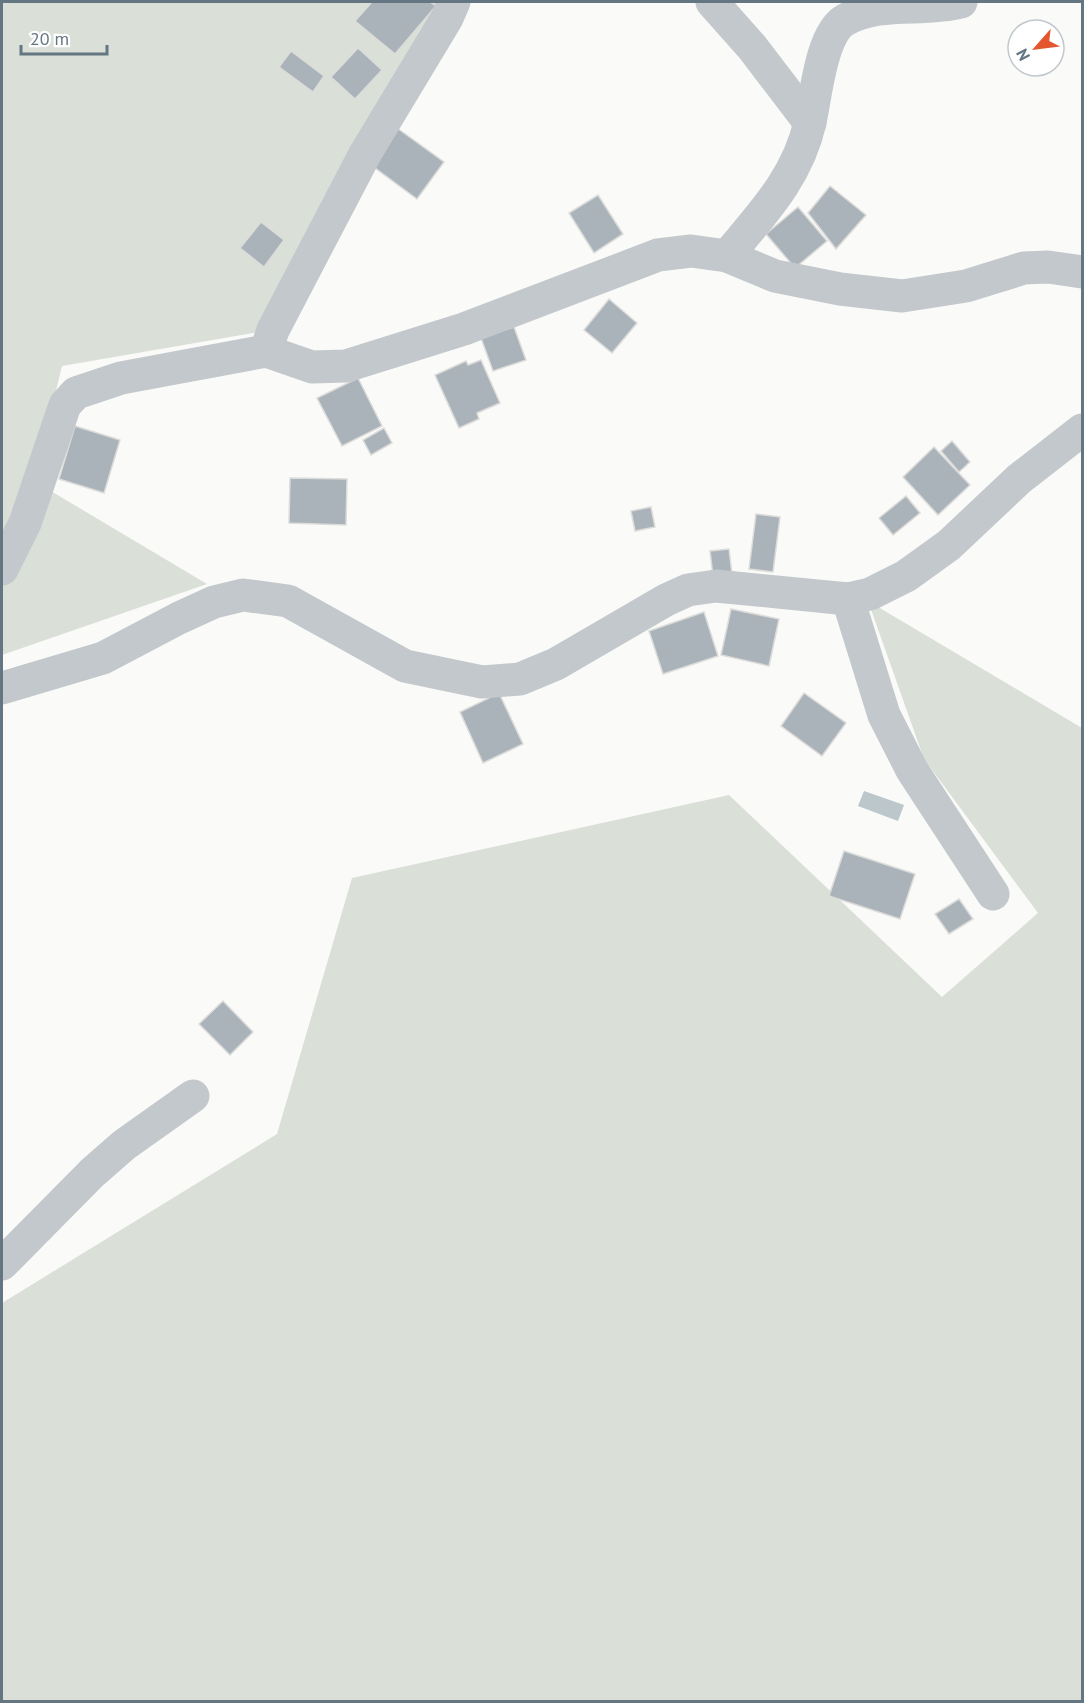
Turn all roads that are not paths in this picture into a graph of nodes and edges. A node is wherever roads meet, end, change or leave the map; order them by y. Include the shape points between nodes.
1 (454, 2) edge
2 (712, 2) edge
3 (961, 2) edge
4 (810, 123) junction
5 (727, 256) junction
6 (1082, 272) edge
7 (266, 351) junction
8 (1083, 430) edge
9 (2, 569) edge
10 (848, 599) junction
11 (2, 688) edge
12 (993, 894) dead end
13 (193, 1096) dead end
14 (2, 1264) edge

1 - 7 street via 364,154 273,330
2 - 4 street
3 - 4 street via 869,9 842,21 822,54
4 - 5 street via 797,165
5 - 6 street via 785,278 902,296 966,286 1024,268
5 - 7 street via 691,251 658,255 464,329 346,366 312,367
7 - 9 street via 121,378 76,393 65,405 25,524
8 - 10 street via 1018,479 949,545 906,576 870,594
10 - 11 street via 716,586 688,590 556,664 520,679 482,682 405,666 288,601 243,595 214,602 178,618 103,658
10 - 12 street via 884,715 912,770
13 - 14 street via 92,1173

